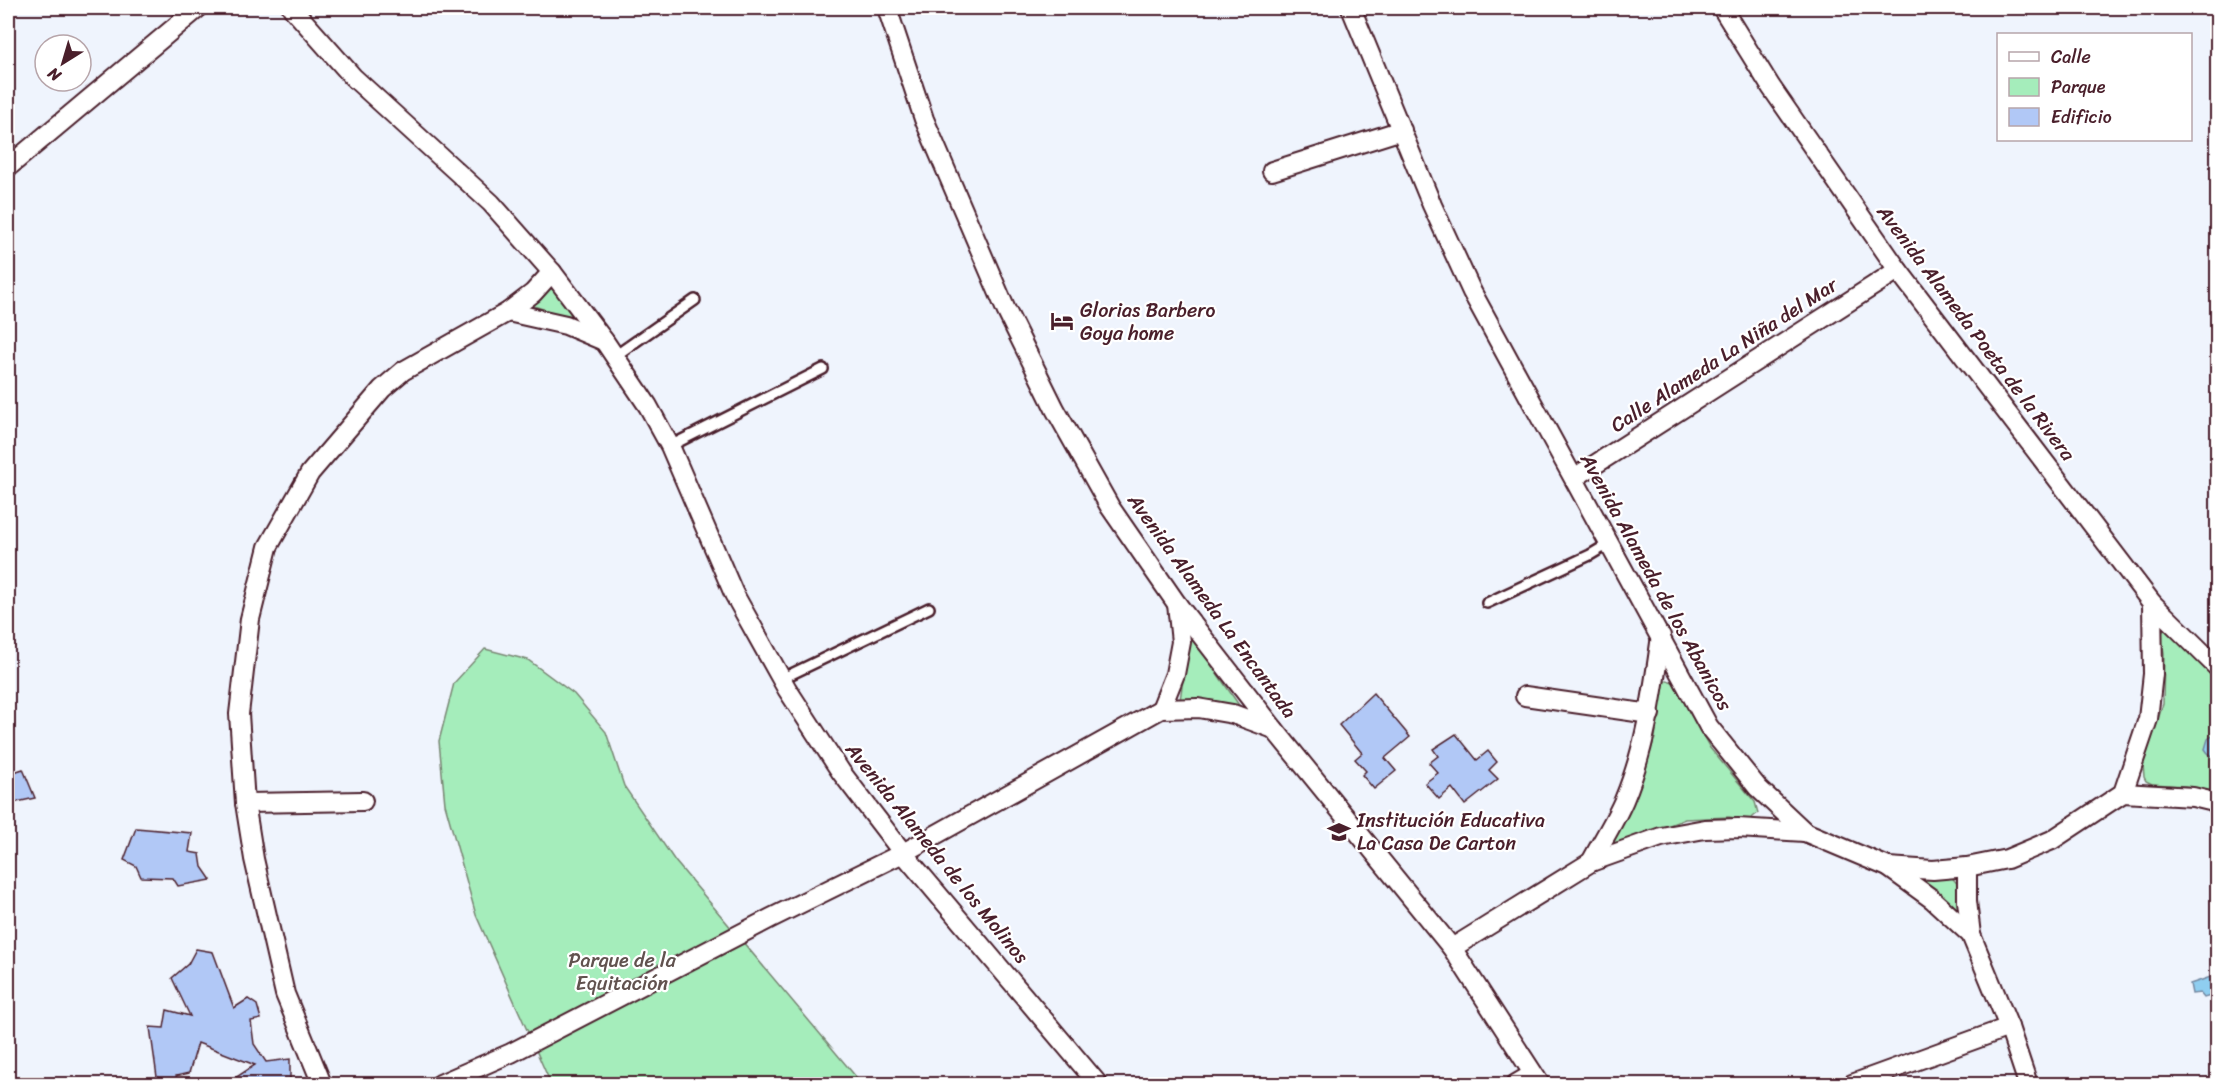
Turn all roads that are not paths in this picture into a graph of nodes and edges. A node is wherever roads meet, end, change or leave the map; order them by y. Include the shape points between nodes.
1 (198, 8) edge
2 (292, 8) edge
3 (887, 8) edge
4 (1351, 8) edge
5 (1722, 8) edge
6 (1402, 130) junction
7 (8, 167) edge
8 (1272, 171) dead end
9 (1898, 270) junction
10 (552, 272) junction
11 (695, 300) dead end
12 (508, 312) junction
13 (610, 349) junction
14 (823, 369) dead end
15 (670, 446) junction
16 (1574, 478) junction
17 (1610, 543) junction
18 (1487, 603) dead end
19 (2152, 603) junction
20 (1177, 604) junction
21 (929, 608) dead end
22 (1661, 636) junction
23 (2217, 668) edge
24 (781, 679) junction
25 (1525, 696) dead end
26 (1161, 709) junction
27 (1650, 714) junction
28 (1274, 729) junction
29 (2123, 793) junction
30 (363, 801) dead end
31 (245, 803) junction
32 (2217, 803) edge
33 (1805, 832) junction
34 (903, 853) junction
35 (1592, 862) junction
36 (1888, 867) junction
37 (1967, 867) junction
38 (1971, 935) junction
39 (1452, 948) junction
40 (2009, 1027) junction
41 (1536, 1079) edge
42 (322, 1084) edge
43 (440, 1084) edge
44 (1098, 1084) edge
45 (1516, 1084) edge
46 (1852, 1084) edge
47 (2028, 1084) edge

1 - 7 street
2 - 10 street, Avenida Alameda de los Molinos via 353,77 491,203
3 - 20 street, Avenida Alameda La Encantada via 924,119 1006,310 1110,507
4 - 6 street, Avenida Alameda de los Abanicos
5 - 9 street, Avenida Alameda Poeta de la Rivera via 1771,87
6 - 8 street
6 - 16 street, Avenida Alameda de los Abanicos via 1472,292
9 - 16 street, Calle Alameda La Niña del Mar
9 - 19 street, Avenida Alameda Poeta de la Rivera
10 - 12 street
10 - 13 street, Avenida Alameda de los Molinos
11 - 13 lane
12 - 13 street via 566,325
12 - 31 street via 403,370 382,389 310,473 268,547 250,620 239,714
13 - 15 street, Avenida Alameda de los Molinos
14 - 15 lane
15 - 24 street, Avenida Alameda de los Molinos via 734,594
16 - 17 street, Avenida Alameda de los Abanicos
17 - 18 lane
17 - 22 street, Avenida Alameda de los Abanicos
19 - 23 street, Avenida Alameda Poeta de la Rivera
19 - 29 street via 2154,674 2148,719
20 - 26 street via 1181,642 1175,674
20 - 28 street, Avenida Alameda La Encantada
21 - 24 lane
22 - 27 street
22 - 33 street, Avenida Alameda de los Abanicos via 1709,727 1758,788
24 - 34 street, Avenida Alameda de los Molinos via 840,772
25 - 27 street
26 - 28 street via 1221,712
26 - 34 street
27 - 35 street via 1624,800
28 - 39 street, Avenida Alameda La Encantada
29 - 32 street via 2193,797
29 - 37 street via 2052,840 2007,859
30 - 31 street
31 - 42 street via 285,994
33 - 35 street via 1705,829 1661,837
33 - 36 street, Avenida Alameda de los Abanicos
34 - 43 street via 511,1053
34 - 44 street, Avenida Alameda de los Molinos
35 - 39 street
36 - 37 street
36 - 38 street, Avenida Alameda de los Abanicos via 1932,899
37 - 38 street
38 - 40 street, Avenida Alameda de los Abanicos
39 - 41 street, Avenida Alameda La Encantada
40 - 46 street
40 - 47 street, Avenida Alameda de los Abanicos
41 - 45 street

